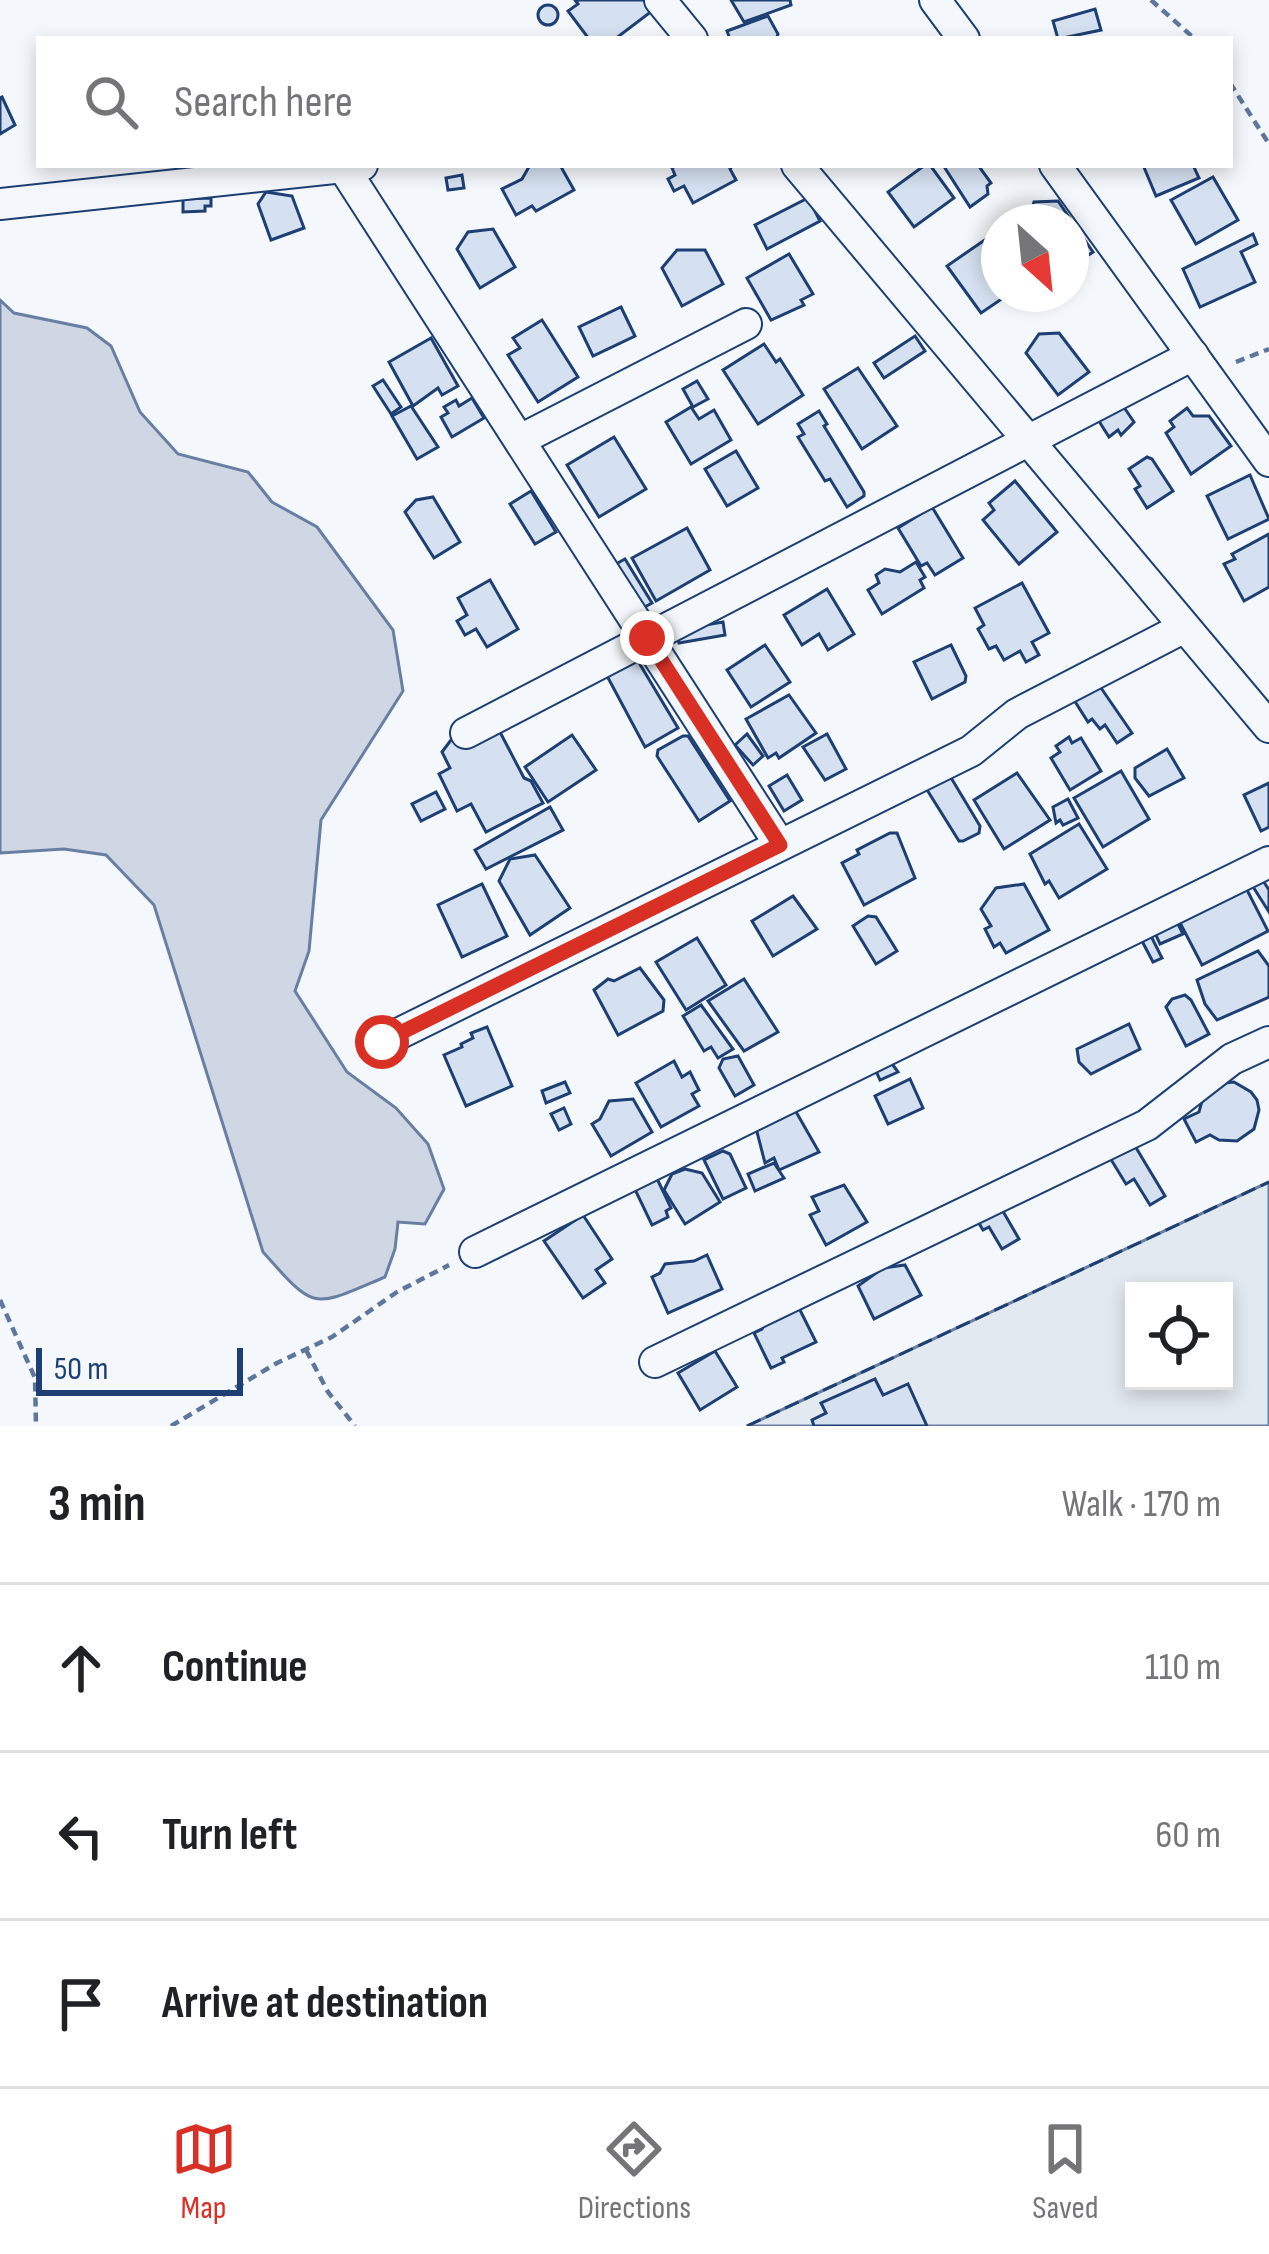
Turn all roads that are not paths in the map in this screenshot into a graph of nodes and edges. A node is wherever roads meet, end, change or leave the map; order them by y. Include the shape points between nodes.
1 (660, 0) edge
2 (935, 0) edge
3 (690, 36) edge
4 (962, 36) edge
5 (334, 168) edge
6 (354, 168) edge
7 (799, 168) edge
8 (1057, 168) edge
9 (0, 204) edge
10 (746, 323) dead end
11 (1193, 356) junction
12 (520, 440) junction
13 (1026, 441) junction
14 (1269, 461) edge
15 (1183, 628) junction
16 (647, 638) junction
17 (1269, 727) edge
18 (466, 733) dead end
19 (780, 845) junction
20 (1269, 862) edge
21 (382, 1042) dead end
22 (1269, 1042) edge
23 (475, 1252) road end
24 (655, 1362) dead end

1 - 3 street
2 - 4 street
5 - 9 street
6 - 12 street
7 - 13 street
8 - 11 street
10 - 12 street
11 - 13 street
11 - 14 street
12 - 16 street
13 - 15 street
13 - 16 street
15 - 17 street
15 - 19 street via 1017,714 971,751
16 - 18 street
16 - 19 street
19 - 21 street
20 - 23 street
22 - 24 street via 1232,1059 1147,1125

